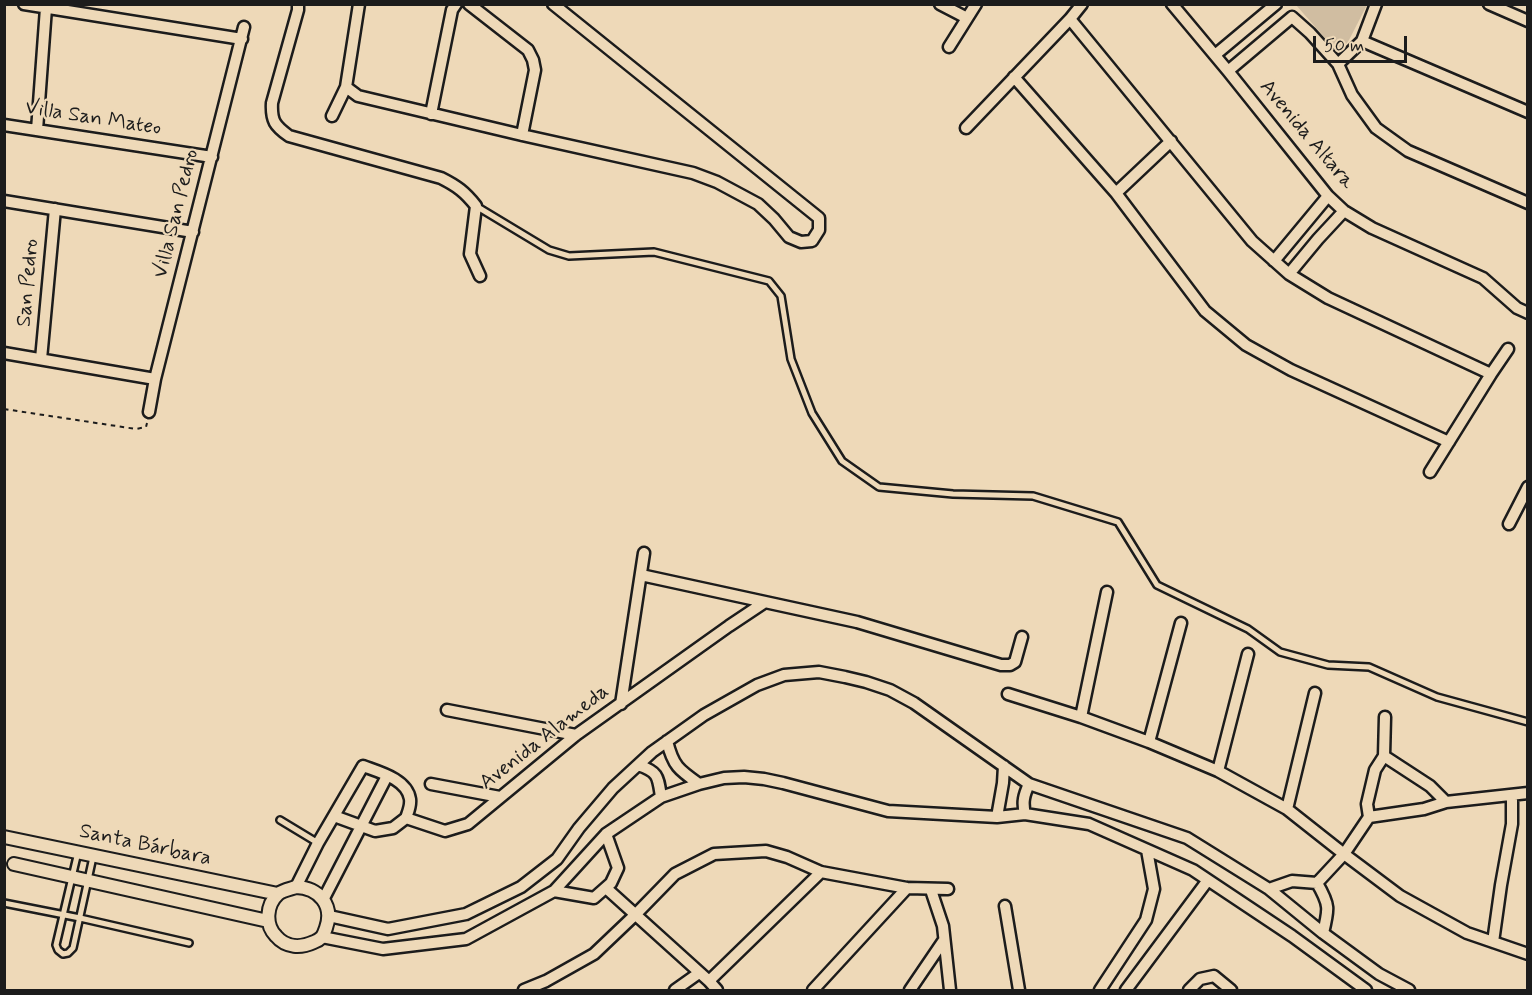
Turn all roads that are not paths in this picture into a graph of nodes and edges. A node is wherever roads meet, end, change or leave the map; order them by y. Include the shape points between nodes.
1 (24, 4) edge
2 (298, 4) edge
3 (359, 4) edge
4 (456, 4) edge
5 (469, 4) edge
6 (553, 4) edge
7 (940, 4) edge
8 (976, 4) edge
9 (1082, 4) edge
10 (1172, 4) edge
11 (1276, 4) edge
12 (1376, 4) edge
13 (1489, 4) edge
14 (46, 8) junction
15 (967, 18) junction
16 (1070, 19) junction
17 (1527, 21) edge
18 (244, 27) dead end
19 (1241, 33) junction
20 (242, 39) junction
21 (1362, 41) junction
22 (949, 47) dead end
23 (1256, 48) junction
24 (1215, 56) junction
25 (1338, 64) junction
26 (1228, 71) junction
27 (1014, 77) junction
28 (346, 87) junction
29 (1527, 112) edge
30 (431, 114) junction
31 (332, 116) dead end
32 (4, 125) edge
33 (966, 128) dead end
34 (37, 130) junction
35 (522, 135) junction
36 (1171, 141) junction
37 (212, 157) junction
38 (1116, 193) junction
39 (1328, 196) junction
40 (4, 201) edge
41 (1527, 203) edge
42 (476, 206) junction
43 (55, 210) junction
44 (1344, 211) junction
45 (1302, 229) junction
46 (193, 232) junction
47 (1318, 239) junction
48 (1274, 261) junction
49 (1289, 274) junction
50 (480, 276) dead end
51 (1527, 313) edge
52 (1508, 350) dead end
53 (4, 353) edge
54 (41, 360) junction
55 (1491, 374) junction
56 (155, 379) junction
57 (149, 412) dead end
58 (1449, 442) junction
59 (1430, 472) dead end
60 (1527, 487) edge
61 (1509, 524) dead end
62 (644, 553) dead end
63 (641, 575) junction
64 (1107, 592) dead end
65 (765, 602) junction
66 (1181, 623) dead end
67 (1022, 637) dead end
68 (1248, 654) dead end
69 (1315, 693) dead end
70 (1008, 694) dead end
71 (621, 704) junction
72 (447, 710) dead end
73 (1081, 717) junction
74 (1385, 717) dead end
75 (1527, 722) edge
76 (576, 735) junction
77 (667, 741) junction
78 (1149, 742) junction
79 (1384, 756) junction
80 (638, 765) junction
81 (1004, 766) junction
82 (1218, 771) junction
83 (387, 776) junction
84 (1029, 783) junction
85 (431, 784) dead end
86 (699, 784) junction
87 (1527, 794) edge
88 (1512, 796) junction
89 (501, 797) junction
90 (661, 797) junction
91 (1446, 802) junction
92 (1287, 809) junction
93 (1025, 814) junction
94 (334, 816) junction
95 (1369, 817) junction
96 (406, 818) junction
97 (997, 818) junction
98 (280, 820) dead end
99 (361, 827) junction
100 (606, 834) junction
101 (4, 837) edge
102 (318, 843) junction
103 (1147, 850) junction
104 (78, 852) junction
105 (1344, 854) junction
106 (93, 855) junction
107 (9, 863) edge
108 (821, 872) junction
109 (72, 877) junction
110 (88, 880) junction
111 (1208, 880) junction
112 (1317, 883) junction
113 (296, 887) junction
114 (606, 888) junction
115 (907, 888) junction
116 (948, 889) dead end
117 (1269, 889) junction
118 (931, 890) junction
119 (554, 891) junction
120 (278, 894) junction
121 (323, 900) junction
122 (4, 903) edge
123 (1005, 906) dead end
124 (63, 914) junction
125 (636, 914) junction
126 (329, 916) junction
127 (80, 918) junction
128 (268, 921) junction
129 (1323, 933) junction
130 (322, 937) junction
131 (944, 940) junction
132 (1493, 942) junction
133 (189, 943) dead end
134 (1527, 954) edge
135 (699, 973) junction
136 (708, 981) junction
137 (524, 990) edge
138 (675, 990) edge
139 (717, 990) edge
140 (813, 990) edge
141 (910, 990) edge
142 (950, 990) edge
143 (1019, 990) edge
144 (1100, 990) edge
145 (1126, 990) edge
146 (1190, 990) edge
147 (1232, 990) edge
148 (1366, 990) edge
149 (1409, 990) edge

1 - 14 street
2 - 42 street via 272,103 275,124 289,136 441,178 464,191
3 - 28 street
4 - 30 street
5 - 35 street via 528,50 533,60 535,70
6 - 35 street via 819,218 819,230 812,241 801,242 789,237 758,204 717,182 693,173
7 - 15 street
8 - 15 street
9 - 16 street
10 - 24 street, Avenida Altara
11 - 19 street
12 - 21 street
13 - 17 street
14 - 20 street
14 - 34 street
15 - 22 street
16 - 27 street
16 - 36 street
18 - 20 street, Villa San Pedro
19 - 23 street
19 - 24 street
20 - 37 street, Villa San Pedro
21 - 25 street
21 - 29 street
23 - 25 street via 1293,17
23 - 26 street
24 - 26 street, Avenida Altara
25 - 41 street via 1376,128 1408,151
26 - 39 street, Avenida Altara
27 - 33 street
27 - 38 street
28 - 30 street via 358,96
28 - 31 street
30 - 35 street
32 - 34 street, Villa San Mateo
34 - 37 street, Villa San Mateo
36 - 38 street
36 - 48 street via 1252,241
37 - 46 street, Villa San Pedro
38 - 58 street via 1205,311 1246,345 1291,370
39 - 44 street, Avenida Altara
39 - 45 street
40 - 43 street
42 - 50 street via 470,254
42 - 75 lane via 549,250 569,256 654,252 768,281 781,296 791,359 812,413 842,461 879,488 1033,496 1118,522 1156,585 1248,629 1280,652 1328,665 1370,667 1437,697
43 - 46 street
43 - 54 street, San Pedro
44 - 47 street
44 - 51 street, Avenida Altara via 1372,228 1483,278
45 - 47 street
45 - 48 street
46 - 56 street, Villa San Pedro
47 - 49 street
48 - 49 street
49 - 55 street via 1328,298
52 - 55 street
53 - 54 street
54 - 56 street
55 - 58 street
56 - 57 street, Villa San Pedro
58 - 59 street
60 - 61 street
62 - 63 street
63 - 65 street
63 - 71 street
64 - 73 street
65 - 67 street via 857,622 1001,665 1015,662
65 - 71 street, Avenida Alameda
66 - 78 street
68 - 82 street
69 - 92 street
70 - 73 street
71 - 76 street, Avenida Alameda
72 - 76 street
73 - 78 street
74 - 79 street
76 - 89 street, Avenida Alameda
77 - 80 street
77 - 81 street via 757,685 784,675 819,672 890,690
77 - 86 street via 671,757 681,771
78 - 82 street
79 - 91 street via 1430,786
79 - 95 street via 1375,770 1367,804
80 - 90 street via 652,770
80 - 126 street via 613,788 557,858 521,887 466,914 388,929
81 - 84 street
81 - 97 street
82 - 92 street
83 - 94 street via 363,765
83 - 96 street via 404,786 410,797
83 - 99 street
84 - 93 street via 1023,799
84 - 117 street via 1187,838
85 - 89 street
86 - 90 street
86 - 97 street via 723,778 764,779 888,811
87 - 88 street
88 - 91 street
88 - 132 street via 1512,824
89 - 96 street, Avenida Alameda via 468,824 445,831
90 - 100 street
91 - 95 street via 1424,810
92 - 105 street
93 - 97 street
93 - 103 street via 1089,824
94 - 99 street
94 - 102 street
95 - 105 street
96 - 99 street via 393,828 375,831
98 - 102 lane
99 - 121 street
100 - 114 street via 618,868
100 - 119 street
101 - 104 street, Santa Bárbara
102 - 113 street
103 - 111 street
103 - 144 street via 1154,889 1146,920
104 - 106 street, Santa Bárbara
104 - 109 lane
105 - 112 street
105 - 132 street via 1400,896 1467,933
106 - 110 lane
106 - 120 street, Santa Bárbara
107 - 109 street
108 - 115 street
108 - 125 street via 766,851 714,854 675,874
108 - 136 street
109 - 110 street
109 - 124 lane
110 - 127 lane
110 - 128 street
111 - 145 street
111 - 148 street
112 - 117 street via 1292,880
112 - 129 street via 1329,911
113 - 120 street
113 - 121 street via 311,890
114 - 119 street via 594,898
114 - 125 street
115 - 118 street
115 - 140 street
116 - 118 street
117 - 129 street
118 - 131 street
119 - 130 street via 466,939 383,949
120 - 128 street
121 - 126 street
122 - 124 lane
123 - 143 street
124 - 127 lane
124 - 127 lane via 56,945 63,954 73,948
125 - 135 street
125 - 137 street via 594,954
126 - 130 street
127 - 133 lane
128 - 130 street via 272,932 290,945 306,945
129 - 149 street via 1379,974
131 - 141 street
131 - 142 street
132 - 134 street
135 - 136 street
135 - 138 street
136 - 139 street
146 - 147 street via 1200,979 1214,976

